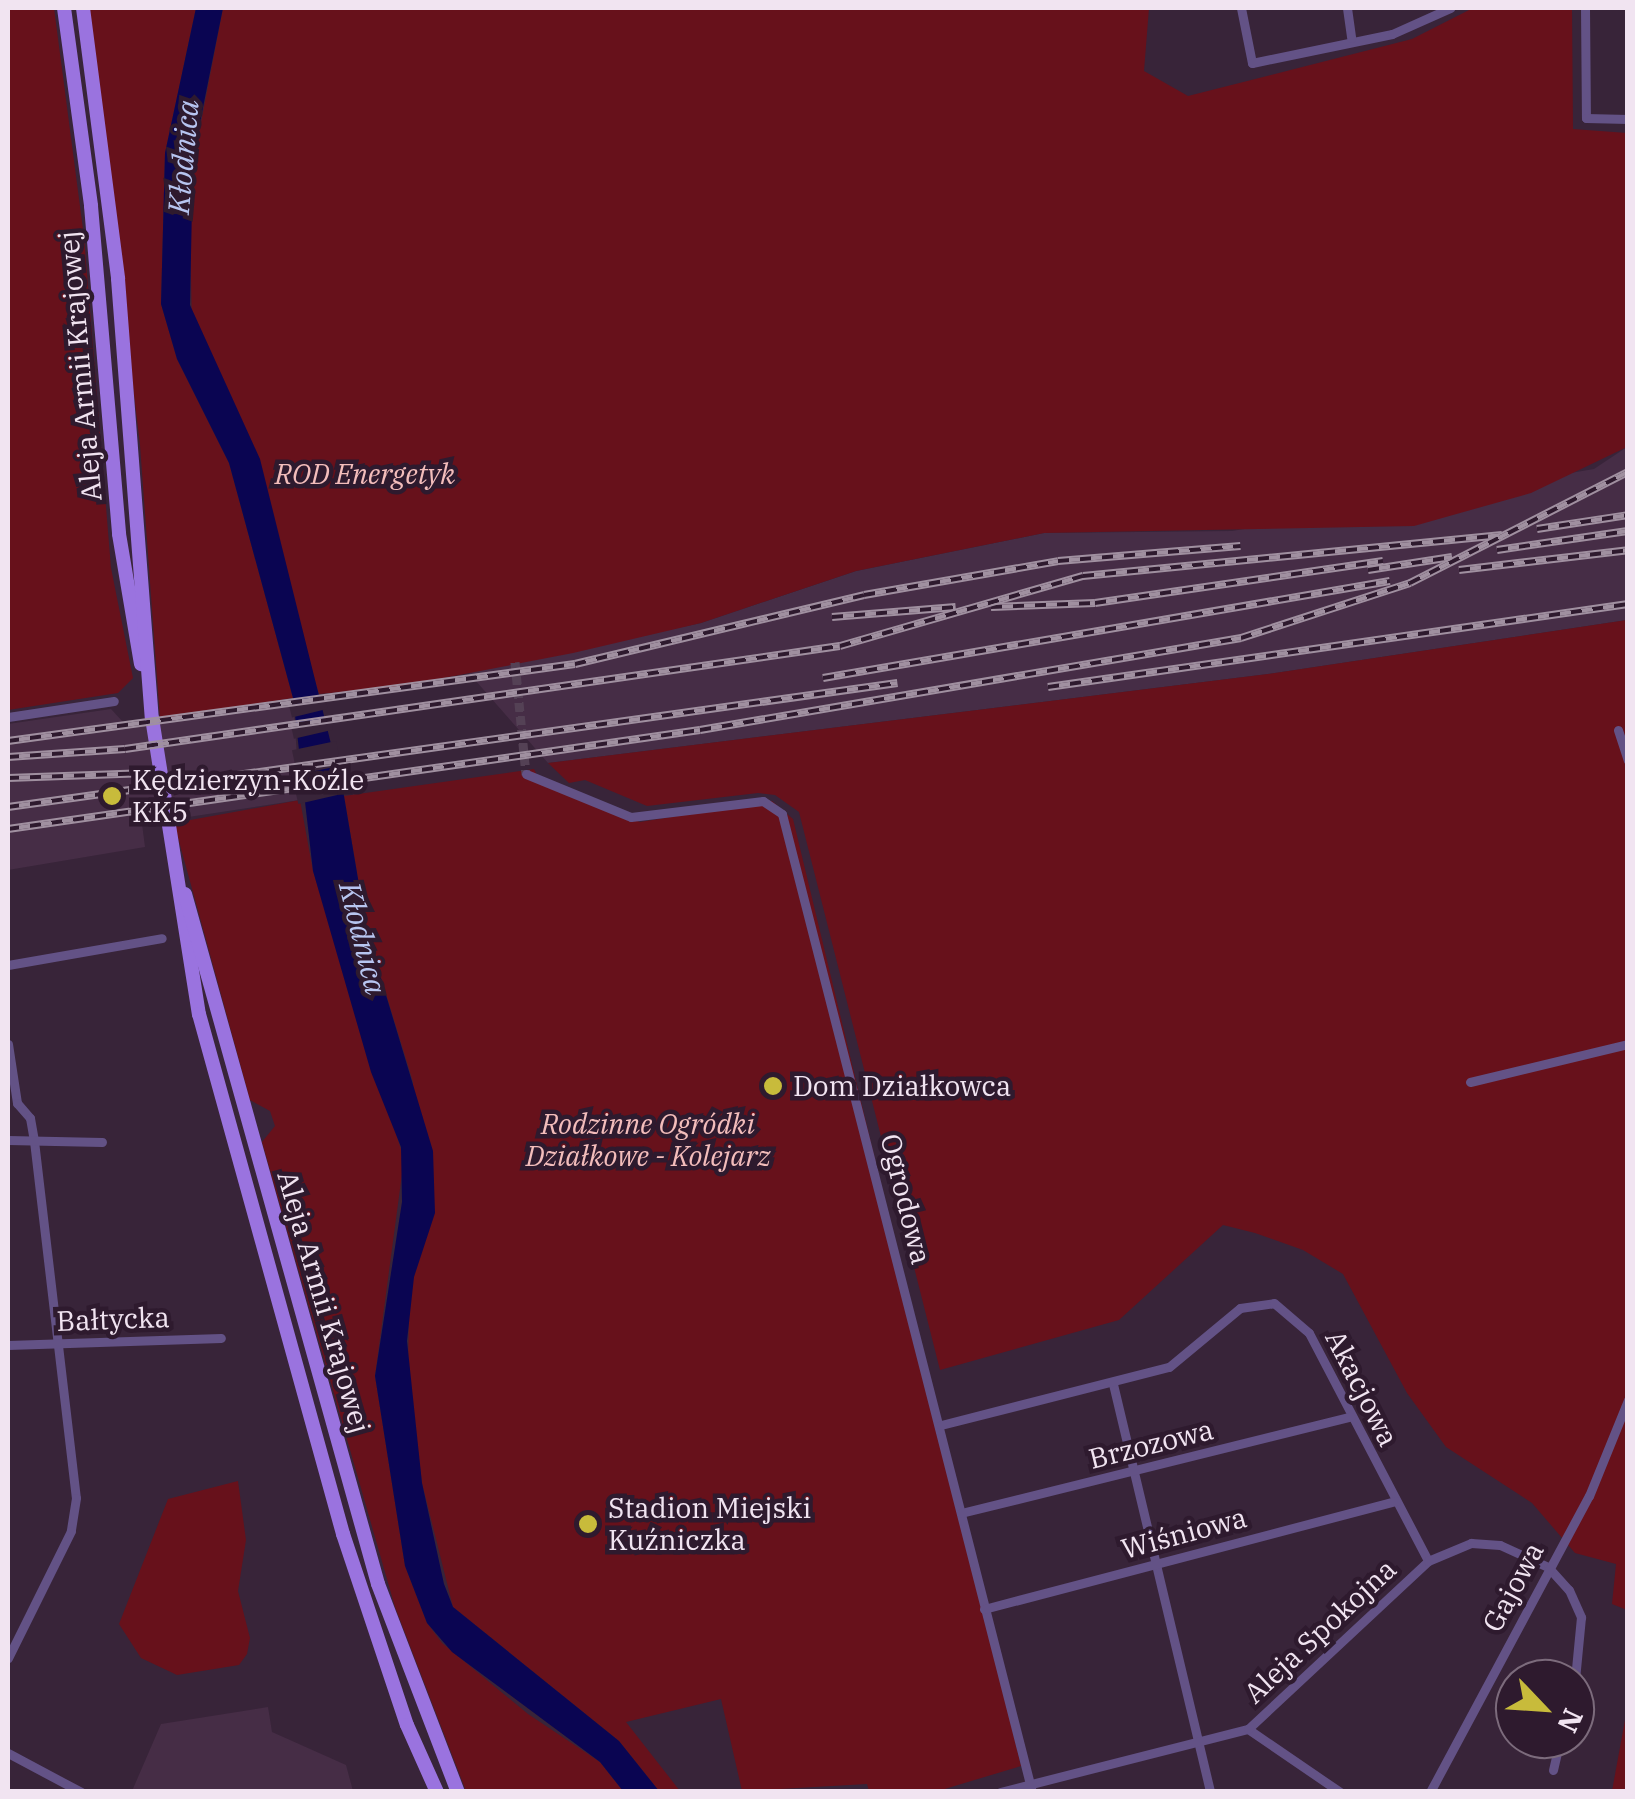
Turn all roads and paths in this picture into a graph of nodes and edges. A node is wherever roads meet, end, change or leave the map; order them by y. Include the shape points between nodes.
1 (64, 8) edge
2 (83, 8) edge
3 (1241, 8) edge
4 (1347, 8) edge
5 (1450, 8) edge
6 (1585, 8) edge
7 (1351, 38) junction
8 (1628, 119) edge
9 (114, 701) dead end
10 (8, 717) edge
11 (152, 718) junction
12 (1618, 730) dead end
13 (1628, 760) edge
14 (529, 777) dead end
15 (166, 819) junction
16 (162, 938) dead end
17 (8, 964) edge
18 (8, 1044) edge
19 (1628, 1044) edge
20 (1470, 1082) dead end
21 (8, 1140) edge
22 (34, 1141) junction
23 (102, 1142) dead end
24 (220, 1338) dead end
25 (58, 1344) junction
26 (8, 1345) edge
27 (1114, 1384) junction
28 (1628, 1400) edge
29 (1350, 1417) junction
30 (940, 1426) junction
31 (1137, 1471) junction
32 (1396, 1501) junction
33 (962, 1513) junction
34 (1428, 1561) junction
35 (1159, 1562) junction
36 (1548, 1567) junction
37 (984, 1609) junction
38 (8, 1658) edge
39 (1577, 1659) edge
40 (1248, 1729) junction
41 (1200, 1743) junction
42 (8, 1753) edge
43 (1555, 1759) edge
44 (1552, 1770) dead end
45 (1031, 1786) edge
46 (82, 1792) edge
47 (437, 1792) edge
48 (458, 1792) edge
49 (1000, 1792) edge
50 (1210, 1792) edge
51 (1340, 1792) edge
52 (1430, 1792) edge

1 - 11 main road, Aleja Armii Krajowej via 91,206 119,534
2 - 11 main road, Aleja Armii Krajowej via 118,279
3 - 7 street via 1252,63
4 - 7 street
5 - 7 street via 1392,34
6 - 8 street via 1586,118
9 - 10 street
11 - 15 main road, Aleja Armii Krajowej
12 - 13 street
14 - 30 street, Ogrodowa via 630,817 762,801 782,814
15 - 47 main road, Aleja Armii Krajowej via 198,1014 282,1317 369,1616
15 - 48 main road, Aleja Armii Krajowej via 378,1584
16 - 17 street
18 - 22 street via 16,1103 30,1118
19 - 20 street
21 - 22 street
22 - 23 street
22 - 25 street
24 - 25 street, Bałtycka
25 - 26 street, Bałtycka
25 - 38 street via 76,1512
27 - 29 street, Akacjowa via 1192,1354 1240,1308 1274,1303 1309,1333
27 - 30 street, Akacjowa
27 - 31 street
28 - 36 street, Gajowa via 1590,1496
29 - 31 street, Brzozowa
29 - 32 street, Akacjowa
30 - 33 street, Ogrodowa
31 - 33 street, Brzozowa
31 - 35 street
32 - 34 street, Akacjowa
32 - 35 street, Wiśniowa
33 - 37 street, Ogrodowa
34 - 36 street, Aleja Spokojna via 1451,1547 1484,1543
34 - 40 street, Aleja Spokojna
35 - 37 street, Wiśniowa
35 - 41 street
36 - 39 street via 1581,1617
36 - 52 street, Gajowa
37 - 45 street, Ogrodowa
40 - 41 street, Aleja Spokojna
40 - 51 street
41 - 45 street, Aleja Spokojna
41 - 50 street
42 - 46 street
43 - 44 street
45 - 49 street, Aleja Spokojna

